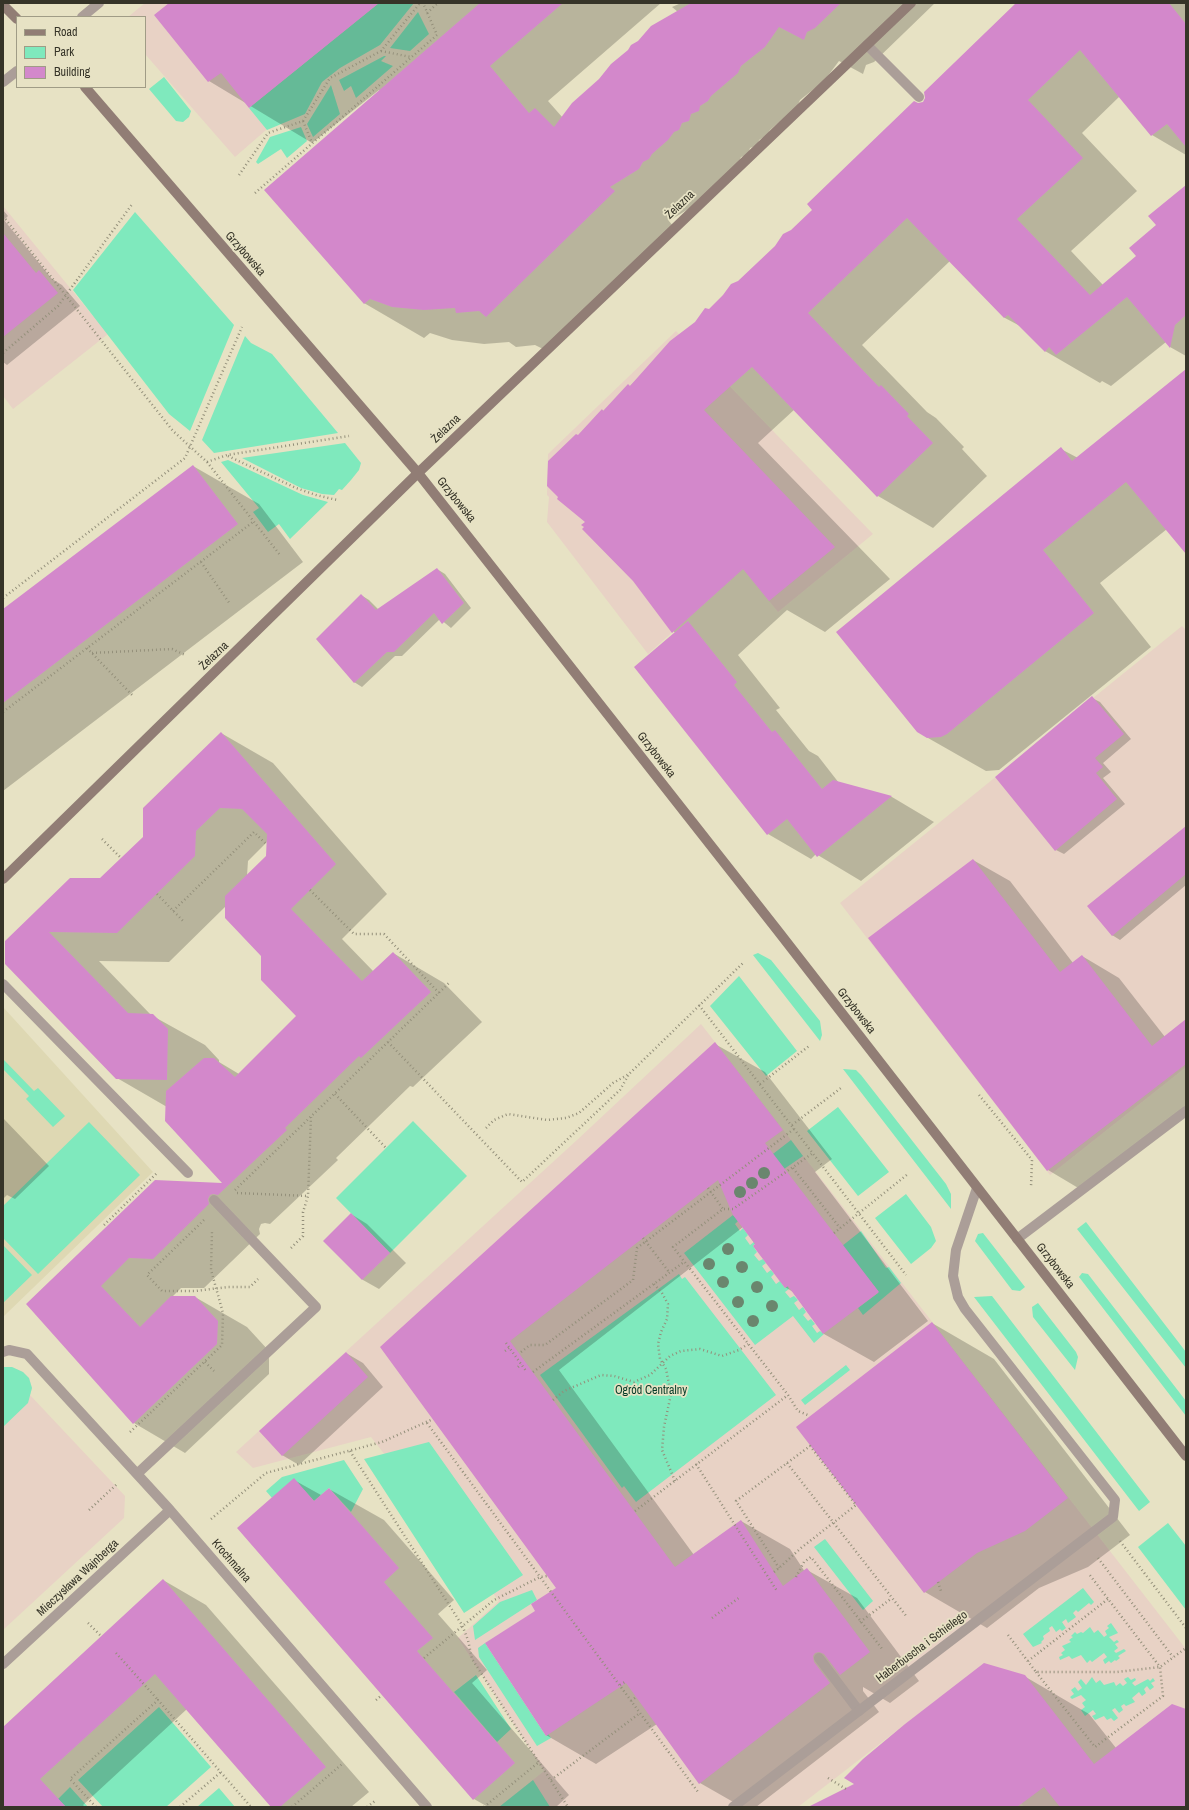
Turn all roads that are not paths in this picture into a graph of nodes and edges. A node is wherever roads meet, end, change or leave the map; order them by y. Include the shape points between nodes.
1 (99, 3) edge
2 (911, 3) edge
3 (3, 5) edge
4 (83, 16) edge
5 (16, 18) edge
6 (867, 45) junction
7 (16, 72) edge
8 (3, 82) edge
9 (86, 88) edge
10 (919, 97) dead end
11 (418, 474) junction
12 (3, 879) edge
13 (3, 984) edge
14 (1186, 1111) edge
15 (188, 1173) dead end
16 (977, 1188) junction
17 (215, 1206) road end
18 (1017, 1239) junction
19 (6, 1351) edge
20 (1186, 1456) edge
21 (138, 1473) junction
22 (170, 1510) junction
23 (819, 1658) dead end
24 (3, 1664) edge
25 (859, 1711) junction
26 (427, 1807) edge
27 (733, 1807) edge

1 - 4 street
2 - 6 street, Żelazna
3 - 5 street
6 - 10 street
6 - 11 street, Żelazna
7 - 8 street
9 - 11 street, Grzybowska
11 - 12 street, Żelazna
11 - 16 street, Grzybowska
13 - 15 street
14 - 18 street
16 - 18 street, Grzybowska
16 - 25 street, Haberbuscha i Schielego via 956,1250 953,1276 958,1297 1115,1500 1113,1516
17 - 21 street via 316,1307
18 - 20 street, Grzybowska
19 - 21 street, Krochmalna via 27,1354
21 - 22 street, Krochmalna
22 - 24 street, Mieczysława Wajnberga
22 - 26 street, Krochmalna
23 - 25 street
25 - 27 street, Haberbuscha i Schielego

